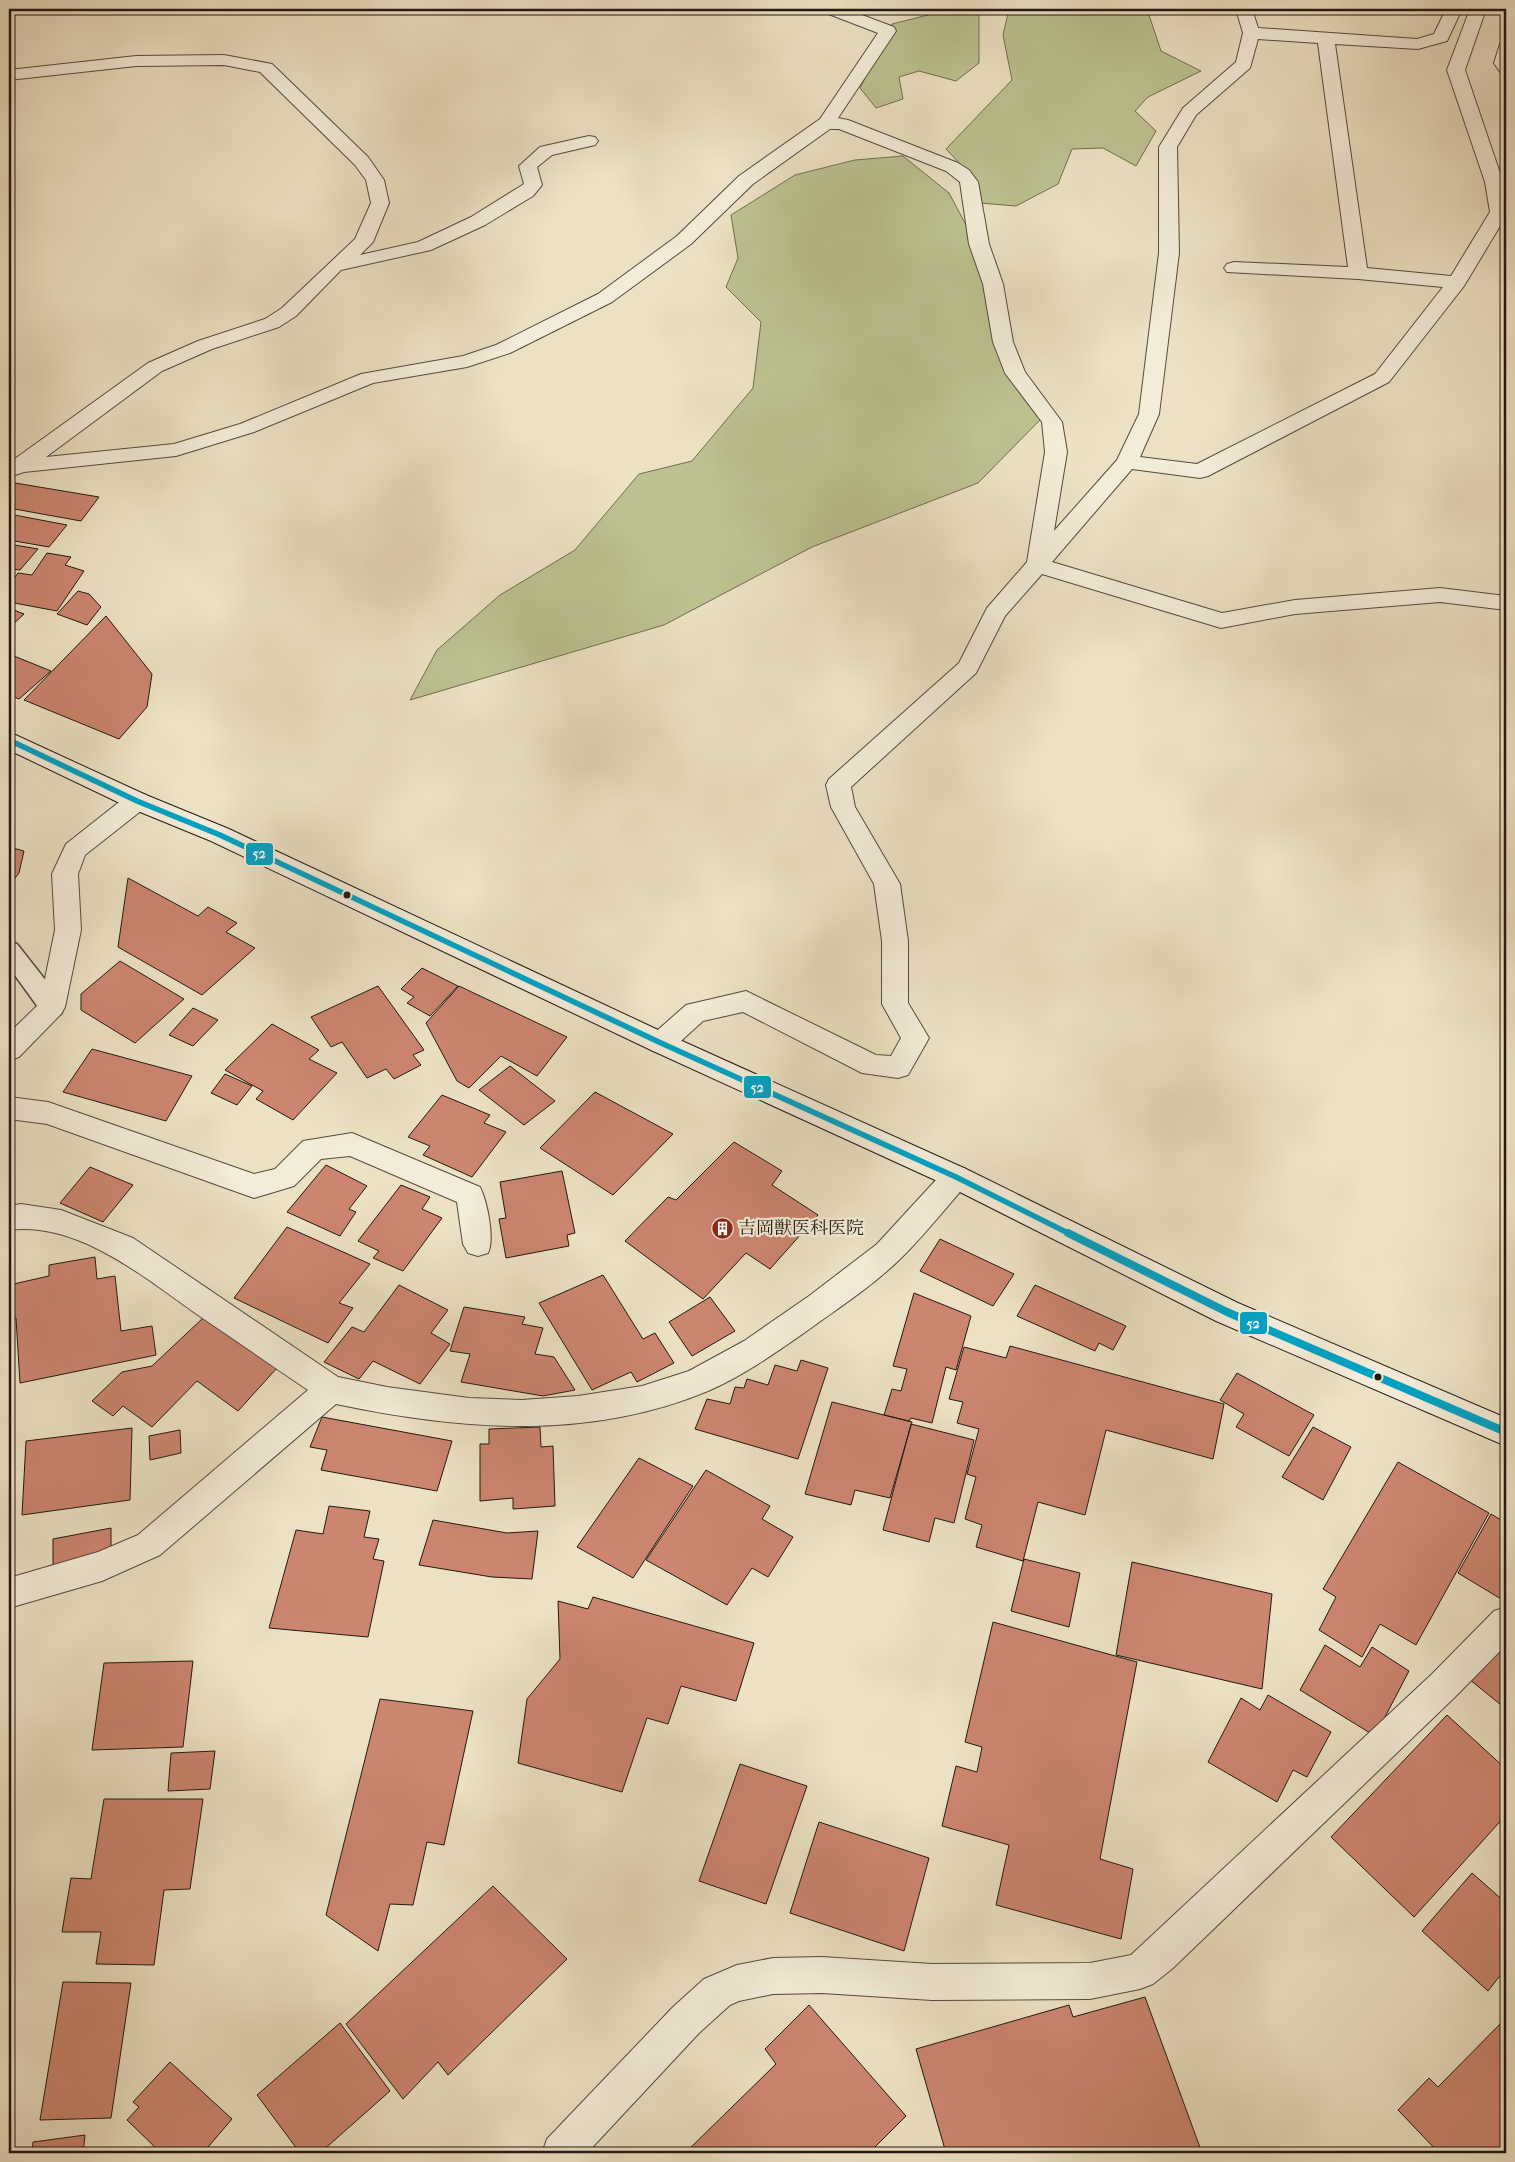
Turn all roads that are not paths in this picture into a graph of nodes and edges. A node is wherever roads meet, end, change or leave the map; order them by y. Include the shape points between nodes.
1 (832, 9) edge
2 (1244, 9) edge
3 (1454, 9) edge
4 (1478, 9) edge
5 (1252, 33) junction
6 (1326, 38) junction
7 (1506, 48) edge
8 (1506, 68) edge
9 (9, 75) edge
10 (826, 123) junction
11 (589, 141) dead end
12 (335, 266) junction
13 (1234, 268) dead end
14 (1358, 273) junction
15 (1457, 282) junction
16 (1127, 462) junction
17 (15, 468) edge
18 (1038, 564) junction
19 (1506, 603) edge
20 (9, 740) edge
21 (137, 801) junction
22 (9, 950) edge
23 (52, 1007) junction
24 (660, 1043) junction
25 (9, 1050) edge
26 (9, 1108) edge
27 (956, 1177) junction
28 (9, 1218) edge
29 (478, 1244) dead end
30 (331, 1389) junction
31 (1506, 1432) edge
32 (9, 1593) edge
33 (1506, 1622) edge
34 (562, 2153) edge

1 - 10 street via 888,31
2 - 5 street
3 - 6 street via 1441,37 1418,44
4 - 15 street via 1456,70 1494,182 1499,212
5 - 6 street
5 - 16 street via 1244,64 1189,112 1168,147 1169,253 1149,414
6 - 14 street
7 - 8 street via 1503,63
9 - 12 street via 136,61 224,60 266,68 362,161 375,180 380,203 363,242
10 - 17 street via 746,180 684,240 605,298 503,349 467,361 368,378 247,428 176,450
10 - 18 street via 842,124 952,168 969,182 979,244 994,284 1003,342 1015,373 1052,422 1056,452
11 - 12 street via 546,151 528,166 532,185 526,192 478,221 424,246
12 - 17 street via 289,312 272,323 205,345 155,367
13 - 14 street
14 - 15 street
15 - 16 street via 1382,378 1200,471
16 - 18 street
18 - 19 street via 1222,620 1295,607 1440,595
18 - 24 street via 995,614 968,667 838,785 843,807 887,884 896,941 895,1004 915,1038 898,1067 872,1065 746,1000 695,1012
20 - 21 street
21 - 23 street via 75,850 65,874 68,930
21 - 24 street via 229,839
22 - 23 lane
23 - 25 street
24 - 27 street
26 - 29 street via 48,1113 254,1186 284,1178 313,1149 352,1144 470,1195
27 - 30 street via 897,1244 820,1305 747,1354 698,1381 642,1400 578,1410 522,1414 469,1412 387,1401
27 - 31 street via 1228,1312
28 - 30 street via 21,1216 61,1222 123,1247
30 - 32 street via 149,1545 102,1566
33 - 34 street via 1444,1685 1140,1971 1090,1981 932,1982 822,1975 773,1976 737,1983 718,1992 686,2020

